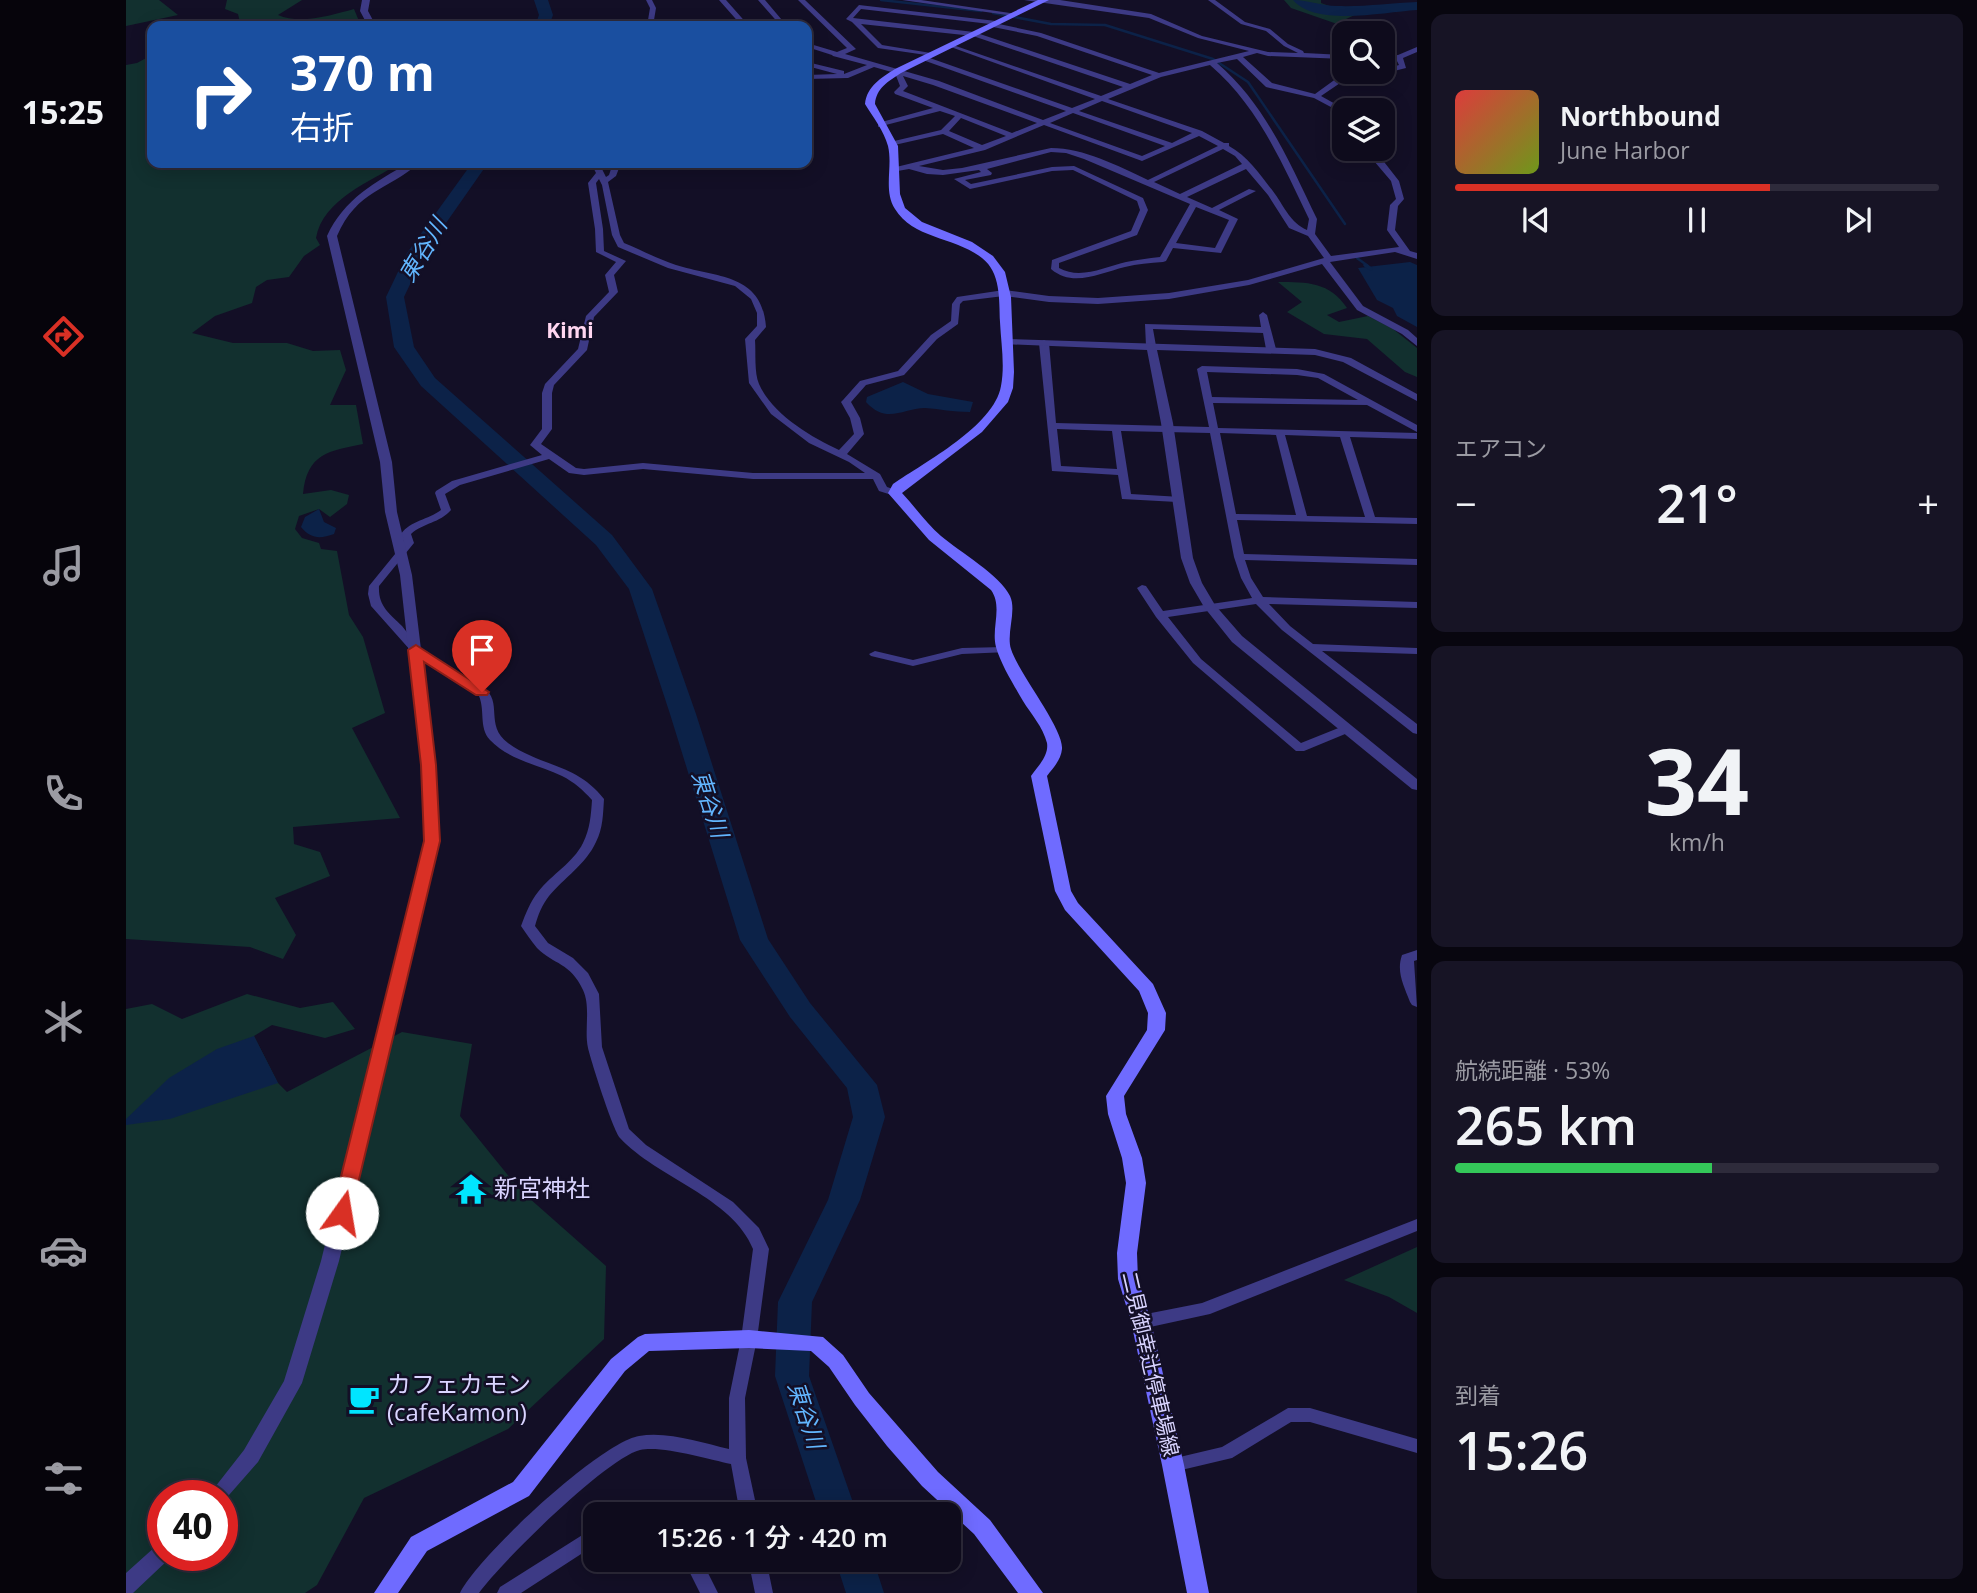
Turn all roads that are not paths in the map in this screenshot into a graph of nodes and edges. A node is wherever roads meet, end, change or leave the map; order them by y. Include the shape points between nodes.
1 (366, 0) edge
2 (649, 0) edge
3 (722, 0) edge
4 (761, 0) edge
5 (801, 0) edge
6 (905, 0) edge
7 (1027, 0) edge
8 (1211, 0) edge
9 (1043, 1) edge
10 (1004, 19) junction
11 (369, 21) edge
12 (651, 21) edge
13 (741, 21) edge
14 (780, 21) edge
15 (855, 21) junction
16 (974, 34) junction
17 (951, 46) junction
18 (812, 47) edge
19 (1417, 49) edge
20 (1259, 51) junction
21 (834, 55) junction
22 (1308, 55) junction
23 (929, 56) junction
24 (1332, 56) edge
25 (1236, 57) junction
26 (1395, 57) edge
27 (1399, 57) junction
28 (1213, 62) junction
29 (874, 64) junction
30 (812, 65) edge
31 (1395, 68) edge
32 (898, 71) junction
33 (1159, 75) junction
34 (848, 76) junction
35 (812, 77) edge
36 (1334, 84) edge
37 (1129, 87) junction
38 (1316, 96) junction
39 (1101, 98) junction
40 (1332, 105) edge
41 (942, 108) junction
42 (1072, 111) junction
43 (959, 116) junction
44 (1043, 123) junction
45 (881, 125) junction
46 (944, 132) junction
47 (1199, 133) junction
48 (1010, 135) junction
49 (893, 144) junction
50 (1171, 145) junction
51 (1226, 145) junction
52 (982, 148) junction
53 (1379, 161) edge
54 (978, 166) junction
55 (1247, 166) junction
56 (912, 167) junction
57 (407, 168) edge
58 (615, 168) edge
59 (895, 170) junction
60 (601, 171) edge
61 (1149, 182) junction
62 (1252, 191) dead end
63 (1180, 197) junction
64 (1194, 204) junction
65 (1211, 211) junction
66 (1311, 234) junction
67 (1170, 244) junction
68 (1406, 251) junction
69 (1417, 256) edge
70 (1326, 259) junction
71 (1004, 293) junction
72 (1263, 315) dead end
73 (1267, 330) junction
74 (1007, 342) junction
75 (1044, 343) junction
76 (1417, 343) edge
77 (1150, 346) junction
78 (1271, 349) junction
79 (1417, 398) edge
80 (1207, 400) junction
81 (1369, 403) junction
82 (1052, 426) junction
83 (1116, 428) junction
84 (1168, 429) junction
85 (1417, 429) edge
86 (1213, 431) junction
87 (1280, 433) junction
88 (1344, 434) junction
89 (1417, 436) edge
90 (841, 454) junction
91 (548, 456) junction
92 (1122, 472) junction
93 (876, 476) junction
94 (895, 494) junction
95 (1177, 499) junction
96 (1230, 517) junction
97 (1302, 518) junction
98 (1371, 520) junction
99 (1417, 521) edge
100 (400, 553) junction
101 (1239, 557) junction
102 (1417, 562) edge
103 (1142, 588) dead end
104 (1259, 600) junction
105 (1417, 605) edge
106 (1210, 607) junction
107 (1160, 615) junction
108 (1310, 647) junction
109 (416, 650) junction
110 (1004, 650) junction
111 (1417, 651) edge
112 (876, 654) dead end
113 (1346, 729) junction
114 (1417, 730) edge
115 (1417, 786) edge
116 (1417, 955) edge
117 (1417, 1002) edge
118 (1417, 1225) edge
119 (1141, 1322) junction
120 (749, 1339) junction
121 (1417, 1446) edge
122 (738, 1458) junction
123 (1173, 1465) junction
124 (231, 1480) edge
125 (747, 1502) edge
126 (583, 1543) edge
127 (147, 1567) edge
128 (698, 1572) edge
129 (760, 1572) edge
130 (126, 1586) edge
131 (385, 1593) edge
132 (469, 1593) edge
133 (506, 1593) edge
134 (709, 1593) edge
135 (764, 1593) edge
136 (1032, 1593) edge
137 (1198, 1593) edge

1 - 11 street via 364,11
2 - 12 street
3 - 13 street
4 - 14 street
5 - 21 street via 852,49
6 - 10 street
7 - 9 street
8 - 22 street via 1243,23 1268,30
9 - 10 main road
9 - 20 street via 1151,16 1200,37
10 - 15 street via 859,7 849,19
10 - 16 main road
10 - 33 street
15 - 16 street
15 - 23 street via 880,47
16 - 17 main road
16 - 37 street
17 - 23 main road
17 - 39 street
18 - 21 street
19 - 27 street
20 - 22 street
20 - 25 street
21 - 29 street
22 - 24 street
23 - 32 main road
23 - 42 street
25 - 28 street
25 - 38 street via 1269,85
26 - 27 street
27 - 31 street via 1403,66
28 - 33 street
28 - 66 street via 1254,110 1288,167 1312,219
29 - 32 street
29 - 34 street
30 - 34 street
32 - 41 street via 904,86 898,92
32 - 44 street
32 - 45 main road via 870,97
33 - 37 street
34 - 35 street
36 - 38 street
37 - 39 street
38 - 40 street
39 - 42 street
39 - 47 street
41 - 43 street
41 - 45 street
42 - 44 street
42 - 50 street
43 - 46 street
43 - 48 street
44 - 48 street
44 - 50 street via 1142,159
45 - 49 main road
46 - 49 street
46 - 52 street
47 - 50 street
47 - 51 street
48 - 52 street
49 - 59 main road
51 - 55 street
51 - 61 street
52 - 56 street
53 - 68 street via 1399,191 1391,230
54 - 56 street via 944,172
54 - 61 street via 1059,150
54 - 67 street via 988,173 958,180 970,187 1074,168 1143,205 1134,233 1060,259 1054,265 1060,272 1083,276 1163,259
55 - 63 street
55 - 66 street via 1292,226
56 - 59 street
57 - 100 street via 351,203 332,236 386,463
58 - 60 street via 612,176
59 - 71 main road via 894,192 900,208 925,227 989,258 1002,277
60 - 90 street via 621,244 671,266 738,284 754,298 762,327 750,339 758,391 790,426
60 - 91 street via 592,183 600,252 622,261 609,272 614,292 590,317 582,350 547,393 547,429 535,445
61 - 63 street
62 - 65 street
63 - 64 street
64 - 65 street
64 - 67 street
65 - 67 street via 1234,219 1218,251
66 - 70 street
68 - 69 street
68 - 70 street
70 - 71 street via 1249,282 1169,296 1098,301
70 - 76 street via 1360,308
71 - 74 main road
71 - 90 street via 960,299 955,322 934,337 901,373 863,383 846,402 859,435
72 - 73 street
73 - 77 street via 1148,326
73 - 78 street
74 - 75 street
74 - 94 main road via 1007,388 999,407
75 - 77 street
75 - 82 street
77 - 78 street
77 - 84 street
78 - 79 street via 1347,360
80 - 81 street
80 - 81 street via 1202,369 1321,376
80 - 86 street
81 - 85 street
82 - 83 street
82 - 92 street via 1056,469
83 - 84 street
83 - 92 street
84 - 86 street
84 - 95 street
86 - 87 street
86 - 96 street
87 - 88 street
87 - 97 street
88 - 89 street
88 - 98 street
90 - 93 street
91 - 93 street via 573,471 584,472 643,466 752,476
91 - 100 street via 456,483 440,493 446,510 441,517 410,528 409,543
92 - 95 street via 1126,496
93 - 94 street via 883,489
94 - 110 main road, 二見御幸辻停車場線 via 934,537 1004,598
95 - 106 street via 1187,558
96 - 97 street
96 - 101 street
97 - 98 street
98 - 99 street
100 - 109 street
100 - 109 street via 374,586 373,594 383,616
101 - 102 street
101 - 104 street
103 - 107 street
104 - 105 street
104 - 106 street
104 - 108 street
106 - 107 street
106 - 113 street via 1237,639
107 - 113 street via 1197,661 1300,748
108 - 111 street
108 - 114 street
109 - 120 street via 482,692 489,702 490,731 495,738 578,780 598,799 599,817 588,847 572,869 542,894 531,909 528,926 543,946 583,976 592,994 595,1046 623,1132 641,1149 729,1206 754,1232 761,1249
109 - 124 street via 432,841 330,1261 293,1383 251,1456
110 - 112 street via 962,651 913,663
110 - 119 main road, 二見御幸辻停車場線 via 1055,745 1053,757 1039,776 1062,891 1147,988 1157,1013 1156,1030 1115,1096 1136,1183 1127,1253 1128,1279
113 - 115 street
116 - 117 street via 1407,958 1405,967
118 - 119 street via 1204,1309
119 - 123 main road, 二見御幸辻停車場線
120 - 122 street via 737,1398
120 - 131 main road via 645,1343 618,1365 521,1489 419,1544
120 - 136 main road via 816,1343 836,1361 930,1479 982,1527
121 - 123 street via 1310,1415 1288,1415 1226,1453
122 - 125 street
122 - 132 street via 636,1443 602,1464 497,1556
123 - 137 main road, 二見御幸辻停車場線
126 - 133 street
127 - 130 street
128 - 134 street
129 - 135 street

